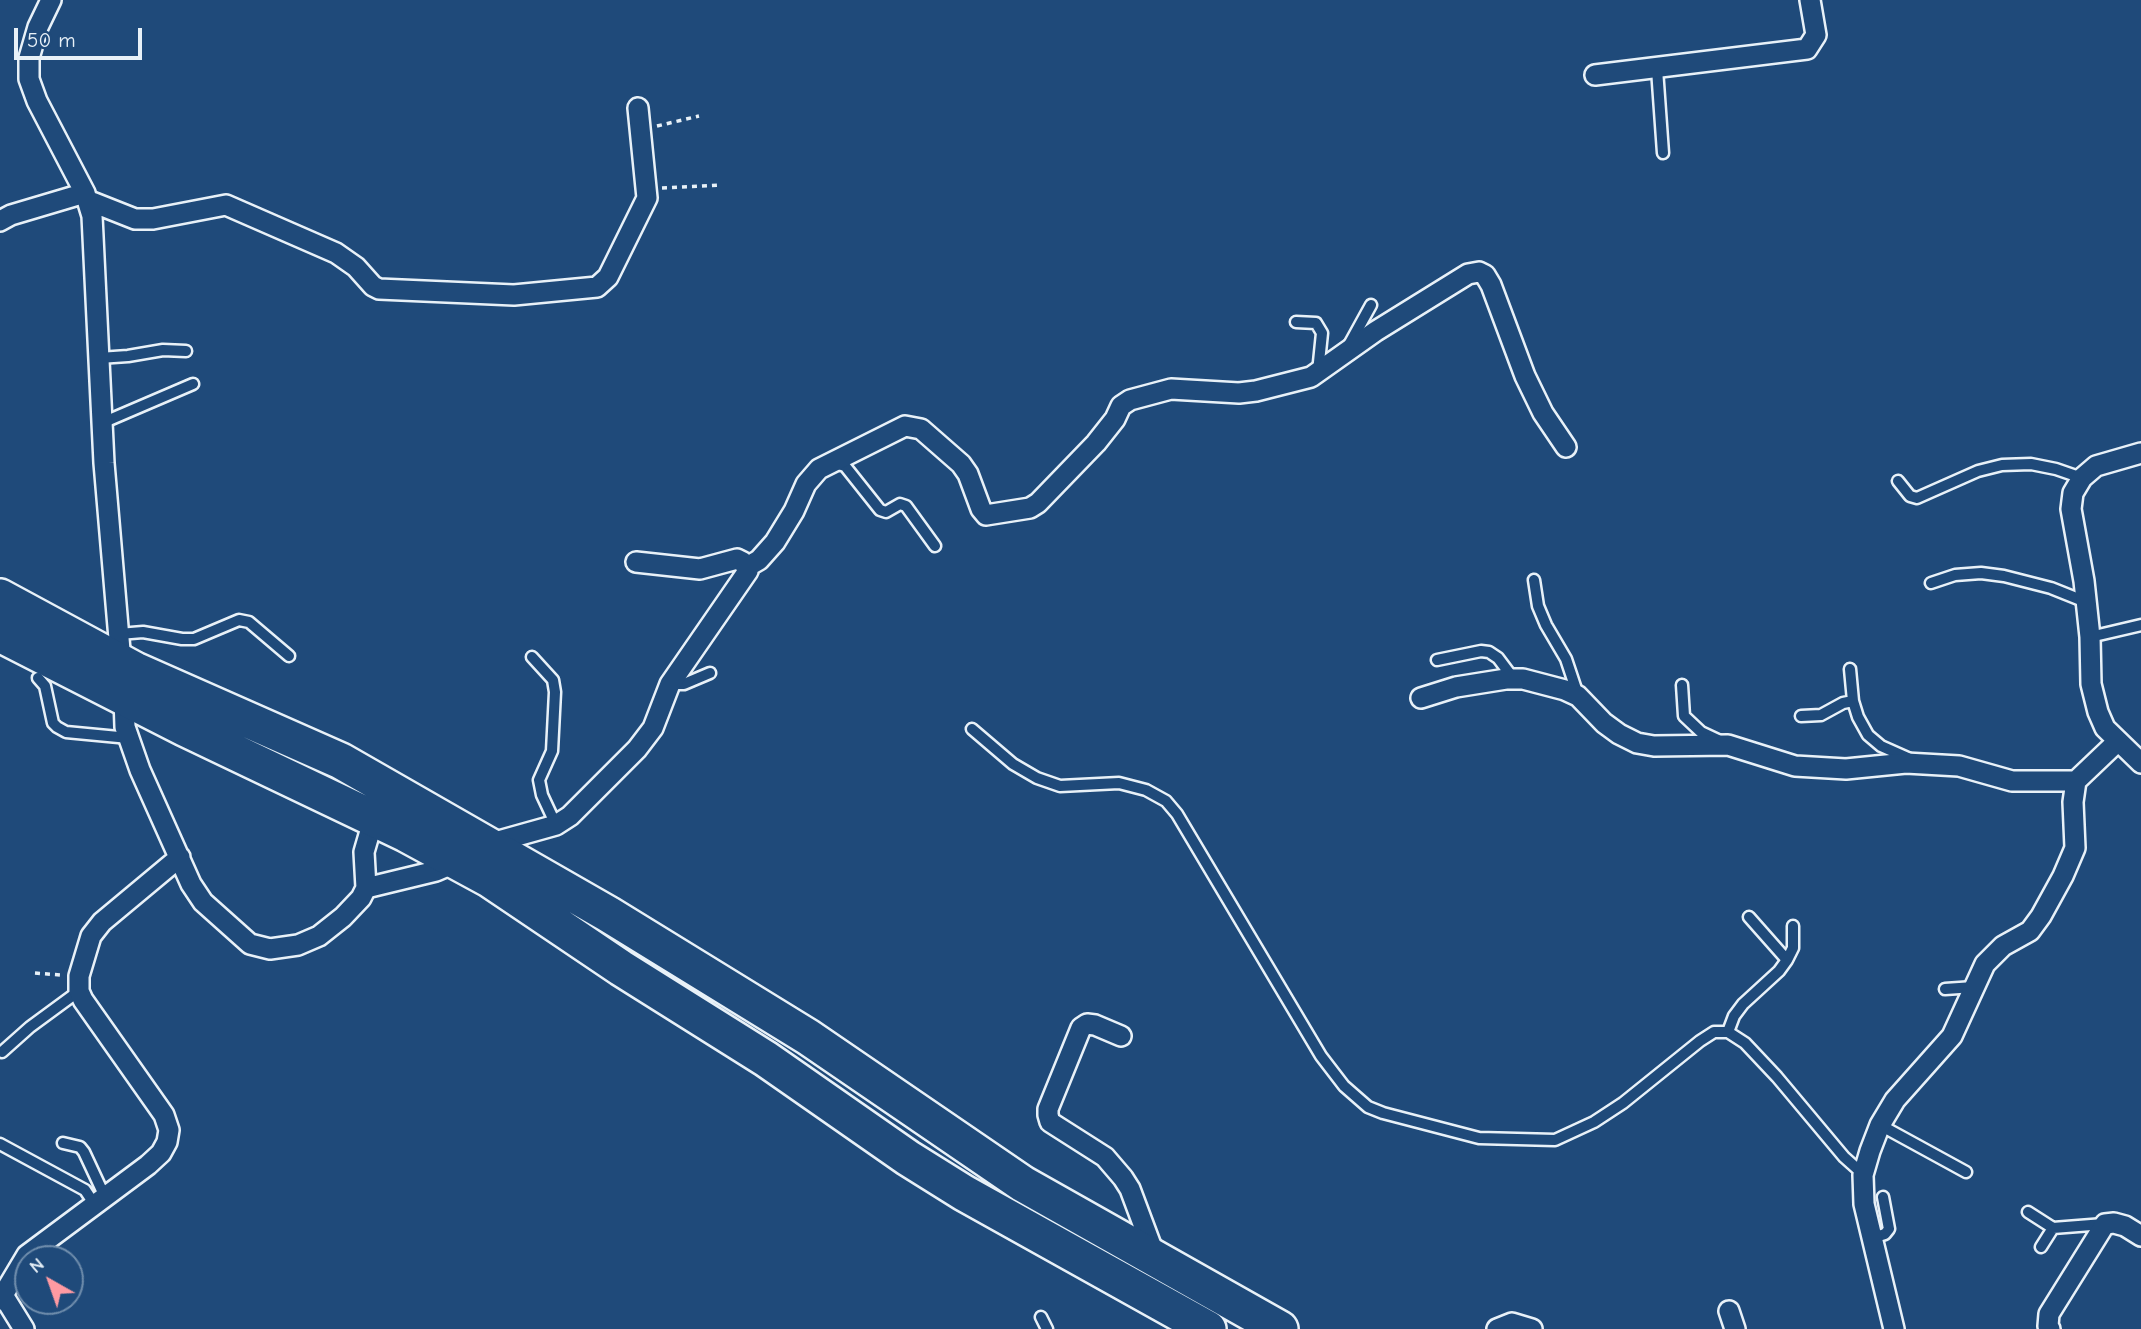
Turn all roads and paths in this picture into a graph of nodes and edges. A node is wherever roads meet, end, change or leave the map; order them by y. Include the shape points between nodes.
1 (51, 0) edge
2 (1810, 0) edge
3 (1657, 69) junction
4 (1595, 75) dead end
5 (638, 108) dead end
6 (699, 116) dead end
7 (641, 130) junction
8 (1663, 153) dead end
9 (721, 185) dead end
10 (646, 188) junction
11 (86, 196) junction
12 (0, 221) edge
13 (1371, 305) dead end
14 (1296, 322) dead end
15 (186, 351) dead end
16 (1344, 354) junction
17 (99, 358) junction
18 (1318, 372) junction
19 (193, 384) dead end
20 (102, 423) junction
21 (1566, 447) dead end
22 (2141, 453) edge
23 (827, 464) junction
24 (2082, 478) junction
25 (1898, 481) dead end
26 (935, 546) dead end
27 (636, 562) dead end
28 (747, 568) junction
29 (1534, 580) dead end
30 (1931, 583) dead end
31 (0, 597) edge
32 (2087, 603) junction
33 (2141, 625) edge
34 (0, 634) edge
35 (2090, 637) junction
36 (120, 648) junction
37 (289, 656) dead end
38 (532, 657) dead end
39 (1437, 660) dead end
40 (1850, 670) dead end
41 (710, 673) dead end
42 (38, 678) dead end
43 (1514, 679) junction
44 (670, 684) junction
45 (1682, 685) dead end
46 (1578, 696) junction
47 (124, 698) junction
48 (1421, 698) dead end
49 (1853, 701) junction
50 (1801, 716) dead end
51 (972, 729) dead end
52 (129, 738) junction
53 (2117, 742) junction
54 (1728, 746) junction
55 (2141, 763) edge
56 (1925, 764) junction
57 (2077, 781) junction
58 (373, 821) dead end
59 (556, 825) junction
60 (488, 844) dead end
61 (180, 857) junction
62 (457, 862) dead end
63 (366, 888) junction
64 (1749, 917) dead end
65 (1793, 926) dead end
66 (1787, 960) junction
67 (35, 973) dead end
68 (79, 983) junction
69 (1975, 987) junction
70 (1945, 989) dead end
71 (1728, 1032) junction
72 (1121, 1036) dead end
73 (2, 1052) dead end
74 (1880, 1125) junction
75 (63, 1143) dead end
76 (0, 1144) edge
77 (1966, 1172) dead end
78 (1863, 1175) junction
79 (1883, 1197) dead end
80 (100, 1201) junction
81 (2028, 1212) dead end
82 (2105, 1224) junction
83 (2053, 1228) junction
84 (2141, 1236) edge
85 (1871, 1238) junction
86 (2041, 1247) dead end
87 (1155, 1257) junction
88 (2, 1297) edge
89 (1041, 1317) dead end
90 (1194, 1325) edge
91 (24, 1329) edge
92 (1047, 1329) edge
93 (1280, 1329) edge
94 (1497, 1329) edge
95 (1532, 1329) edge
96 (1895, 1329) edge
97 (2050, 1329) edge

1 - 11 street via 29,58 29,79
2 - 3 street via 1816,35 1807,49
3 - 4 street
3 - 8 lane
5 - 7 street
6 - 7 path
7 - 10 street
9 - 10 path
10 - 11 street via 647,198 603,283 514,295 379,289 336,253 226,205 135,219
11 - 12 street
11 - 17 street via 92,216
13 - 16 lane
14 - 18 lane via 1316,323 1322,333
15 - 17 lane
16 - 18 street
16 - 21 street via 1468,274 1479,272 1485,275 1531,388
17 - 20 street
18 - 23 street via 1256,391 1171,389 1130,400 1096,443 1030,508 986,515 961,464 914,427 905,426
19 - 20 lane
20 - 36 street
22 - 24 street via 2096,466
23 - 26 lane via 845,466 880,510 906,506
23 - 28 street via 806,484 775,542
24 - 25 lane via 2031,464 2002,466 1978,471 1917,498
24 - 32 street via 2071,509
27 - 28 street via 700,569 737,559
28 - 44 street via 747,575
29 - 46 lane via 1538,606 1566,659
30 - 32 lane via 1981,573 2051,588
31 - 36 highway
32 - 35 street
33 - 35 lane
34 - 47 highway
35 - 53 street via 2091,684 2098,712
36 - 37 lane via 143,632 194,639 239,620 249,622
36 - 87 highway via 341,761 596,907 808,1037 1023,1184
38 - 59 lane via 553,680 555,692 552,751 539,780
39 - 43 lane via 1489,652
40 - 49 lane
41 - 44 lane via 684,684
42 - 52 lane via 45,686 57,727 66,732
43 - 46 street
43 - 48 street via 1456,687
44 - 59 street via 653,728 637,749
45 - 54 lane via 1684,716 1701,732
46 - 54 street via 1604,723 1637,743
47 - 52 street
47 - 90 highway via 489,879 942,1179
49 - 50 lane via 1821,715
49 - 56 lane via 1868,735 1881,746
51 - 71 lane via 1037,778 1060,786 1119,783 1166,801 1321,1056 1368,1107 1479,1138 1555,1140 1623,1103 1714,1032
52 - 61 street
53 - 55 street
53 - 57 street
54 - 56 street via 1796,766 1846,769
56 - 57 street via 1974,768 2012,781
57 - 69 street via 2075,848 2063,876 2030,931 2003,946 1985,964
58 - 63 street via 364,852
59 - 60 street
61 - 63 street via 203,902 250,944 270,949 319,936 343,917
61 - 68 street via 102,922 91,936
62 - 63 street
64 - 66 lane
65 - 66 lane via 1793,948
66 - 71 lane via 1743,1004
67 - 68 path
68 - 73 lane
68 - 80 street via 83,1000 164,1115 169,1130 161,1153
69 - 70 lane
69 - 74 street via 1952,1037 1895,1100
71 - 78 lane via 1745,1043
72 - 87 street via 1095,1024 1082,1028 1048,1115 1051,1122 1105,1157 1123,1178
74 - 77 lane
74 - 78 street
75 - 80 lane via 84,1152
76 - 80 lane
78 - 85 street
79 - 85 lane via 1889,1229
80 - 88 street via 27,1255
81 - 83 lane
82 - 83 lane
82 - 84 street via 2125,1226
82 - 97 street via 2049,1314
83 - 86 lane
85 - 96 street
87 - 93 highway
88 - 91 street
89 - 92 lane
94 - 95 street via 1512,1323

